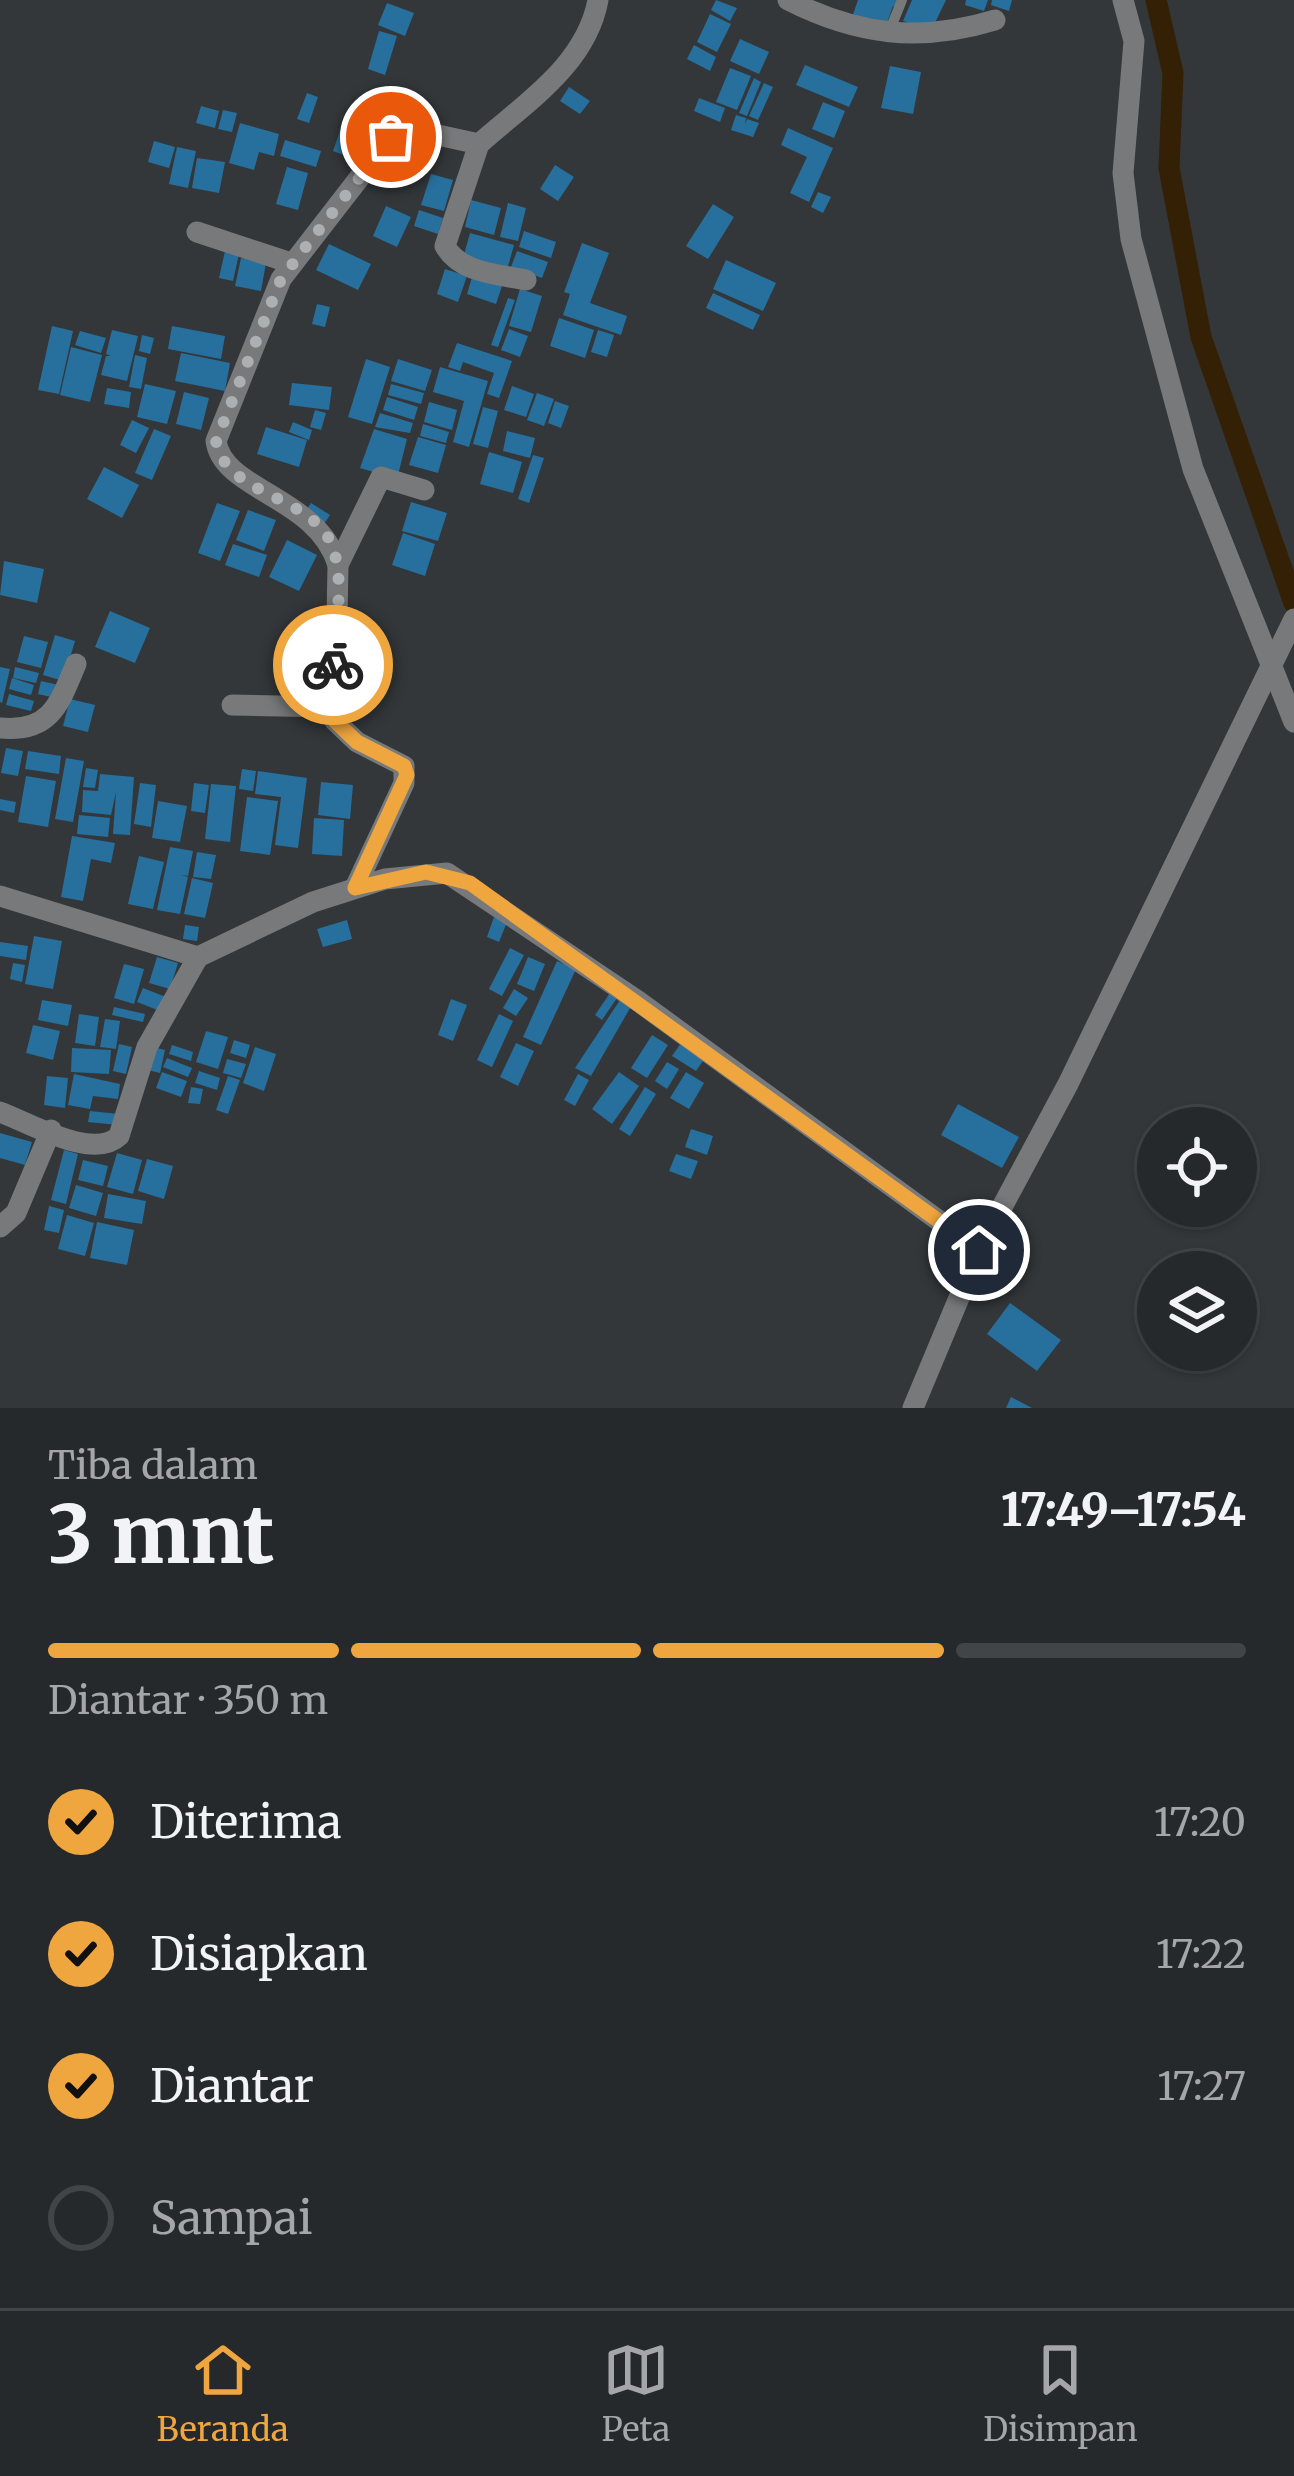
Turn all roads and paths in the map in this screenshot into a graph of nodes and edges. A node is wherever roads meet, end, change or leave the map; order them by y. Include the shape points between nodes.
1 (598, 0) edge
2 (788, 0) edge
3 (902, 0) edge
4 (1123, 0) edge
5 (995, 20) dead end
6 (888, 34) junction
7 (479, 144) junction
8 (197, 232) dead end
9 (291, 263) junction
10 (526, 280) dead end
11 (424, 490) dead end
12 (338, 565) junction
13 (1289, 628) edge
14 (76, 664) dead end
15 (1271, 668) junction
16 (232, 705) dead end
17 (332, 707) junction
18 (1294, 722) edge
19 (0, 728) edge
20 (355, 888) junction
21 (0, 896) edge
22 (198, 958) junction
23 (0, 1112) edge
24 (51, 1130) junction
25 (0, 1227) edge
26 (979, 1250) junction
27 (914, 1408) edge

1 - 7 street via 570,61
2 - 6 street
3 - 6 lane
4 - 15 street via 1134,41 1124,173 1131,239 1192,469
5 - 6 street
7 - 9 street via 401,130
7 - 10 street via 445,246 455,260
8 - 9 street
9 - 12 street via 222,420 218,457 325,532
11 - 12 street via 378,480
12 - 17 street
13 - 15 street
14 - 19 street via 45,724
15 - 18 street
15 - 26 street
16 - 17 street
17 - 20 street via 341,729 407,775
20 - 22 street
20 - 26 street via 426,872 470,883
21 - 22 street
22 - 24 street via 147,1047 119,1136 96,1146
23 - 24 street
24 - 25 street via 16,1213
26 - 27 street

